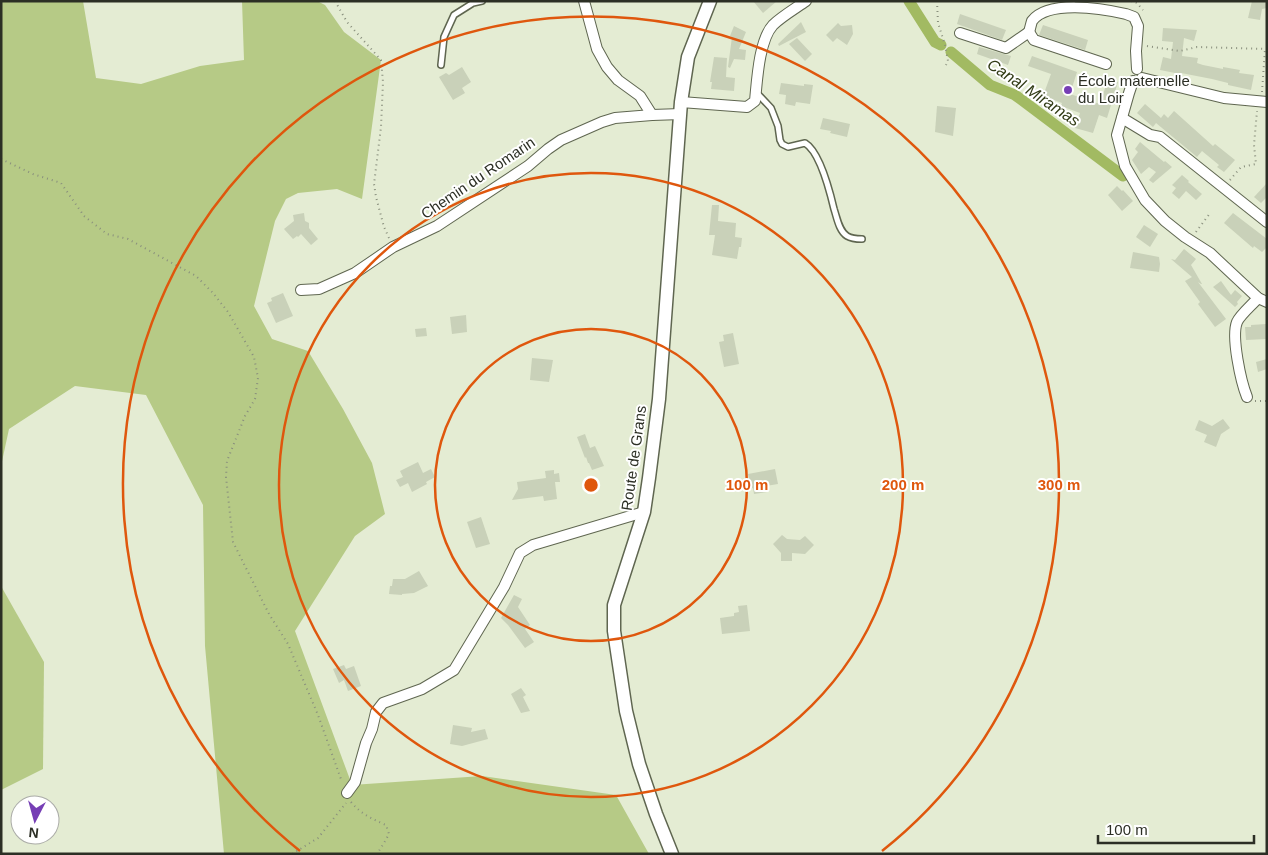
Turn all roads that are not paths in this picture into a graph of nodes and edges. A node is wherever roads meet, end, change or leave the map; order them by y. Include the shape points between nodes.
1 (482, 1) edge
2 (584, 1) edge
3 (710, 1) edge
4 (806, 1) edge
5 (1029, 32) junction
6 (960, 33) dead end
7 (1106, 64) dead end
8 (441, 65) dead end
9 (1137, 76) junction
10 (756, 92) junction
11 (1262, 102) edge
12 (681, 108) junction
13 (652, 115) junction
14 (1122, 118) junction
15 (1267, 222) edge
16 (862, 239) dead end
17 (301, 290) dead end
18 (1262, 300) edge
19 (1247, 397) dead end
20 (644, 512) junction
21 (346, 793) road end
22 (672, 854) edge

1 - 8 lane via 454,15 444,37
2 - 13 street via 597,49 607,67 618,80 640,96
3 - 12 street, Route de Grans via 688,58
4 - 10 street via 773,25 767,35 761,52
5 - 6 street via 1006,48
5 - 7 street via 1034,40
5 - 9 street via 1032,21 1051,4 1073,3 1134,17 1138,26
9 - 11 street via 1224,98
9 - 14 street
10 - 12 street, Chemin du Romarin via 755,101 747,107
10 - 16 lane via 773,112 782,144 788,148 805,143 812,149 842,230 849,237
12 - 13 street, Chemin du Romarin
12 - 20 street, Route de Grans via 659,399
13 - 17 street, Chemin du Romarin via 614,118 561,140 438,226 393,247 354,273 319,289
14 - 15 street via 1160,137
14 - 18 street via 1118,135 1125,166 1145,200 1165,221 1210,253
18 - 19 street via 1238,320 1234,333 1241,384
20 - 21 street via 533,545 520,553 504,587 454,670 422,689 383,703 376,712 355,782
20 - 22 street, Route de Grans via 614,605 614,630 626,711 637,755

